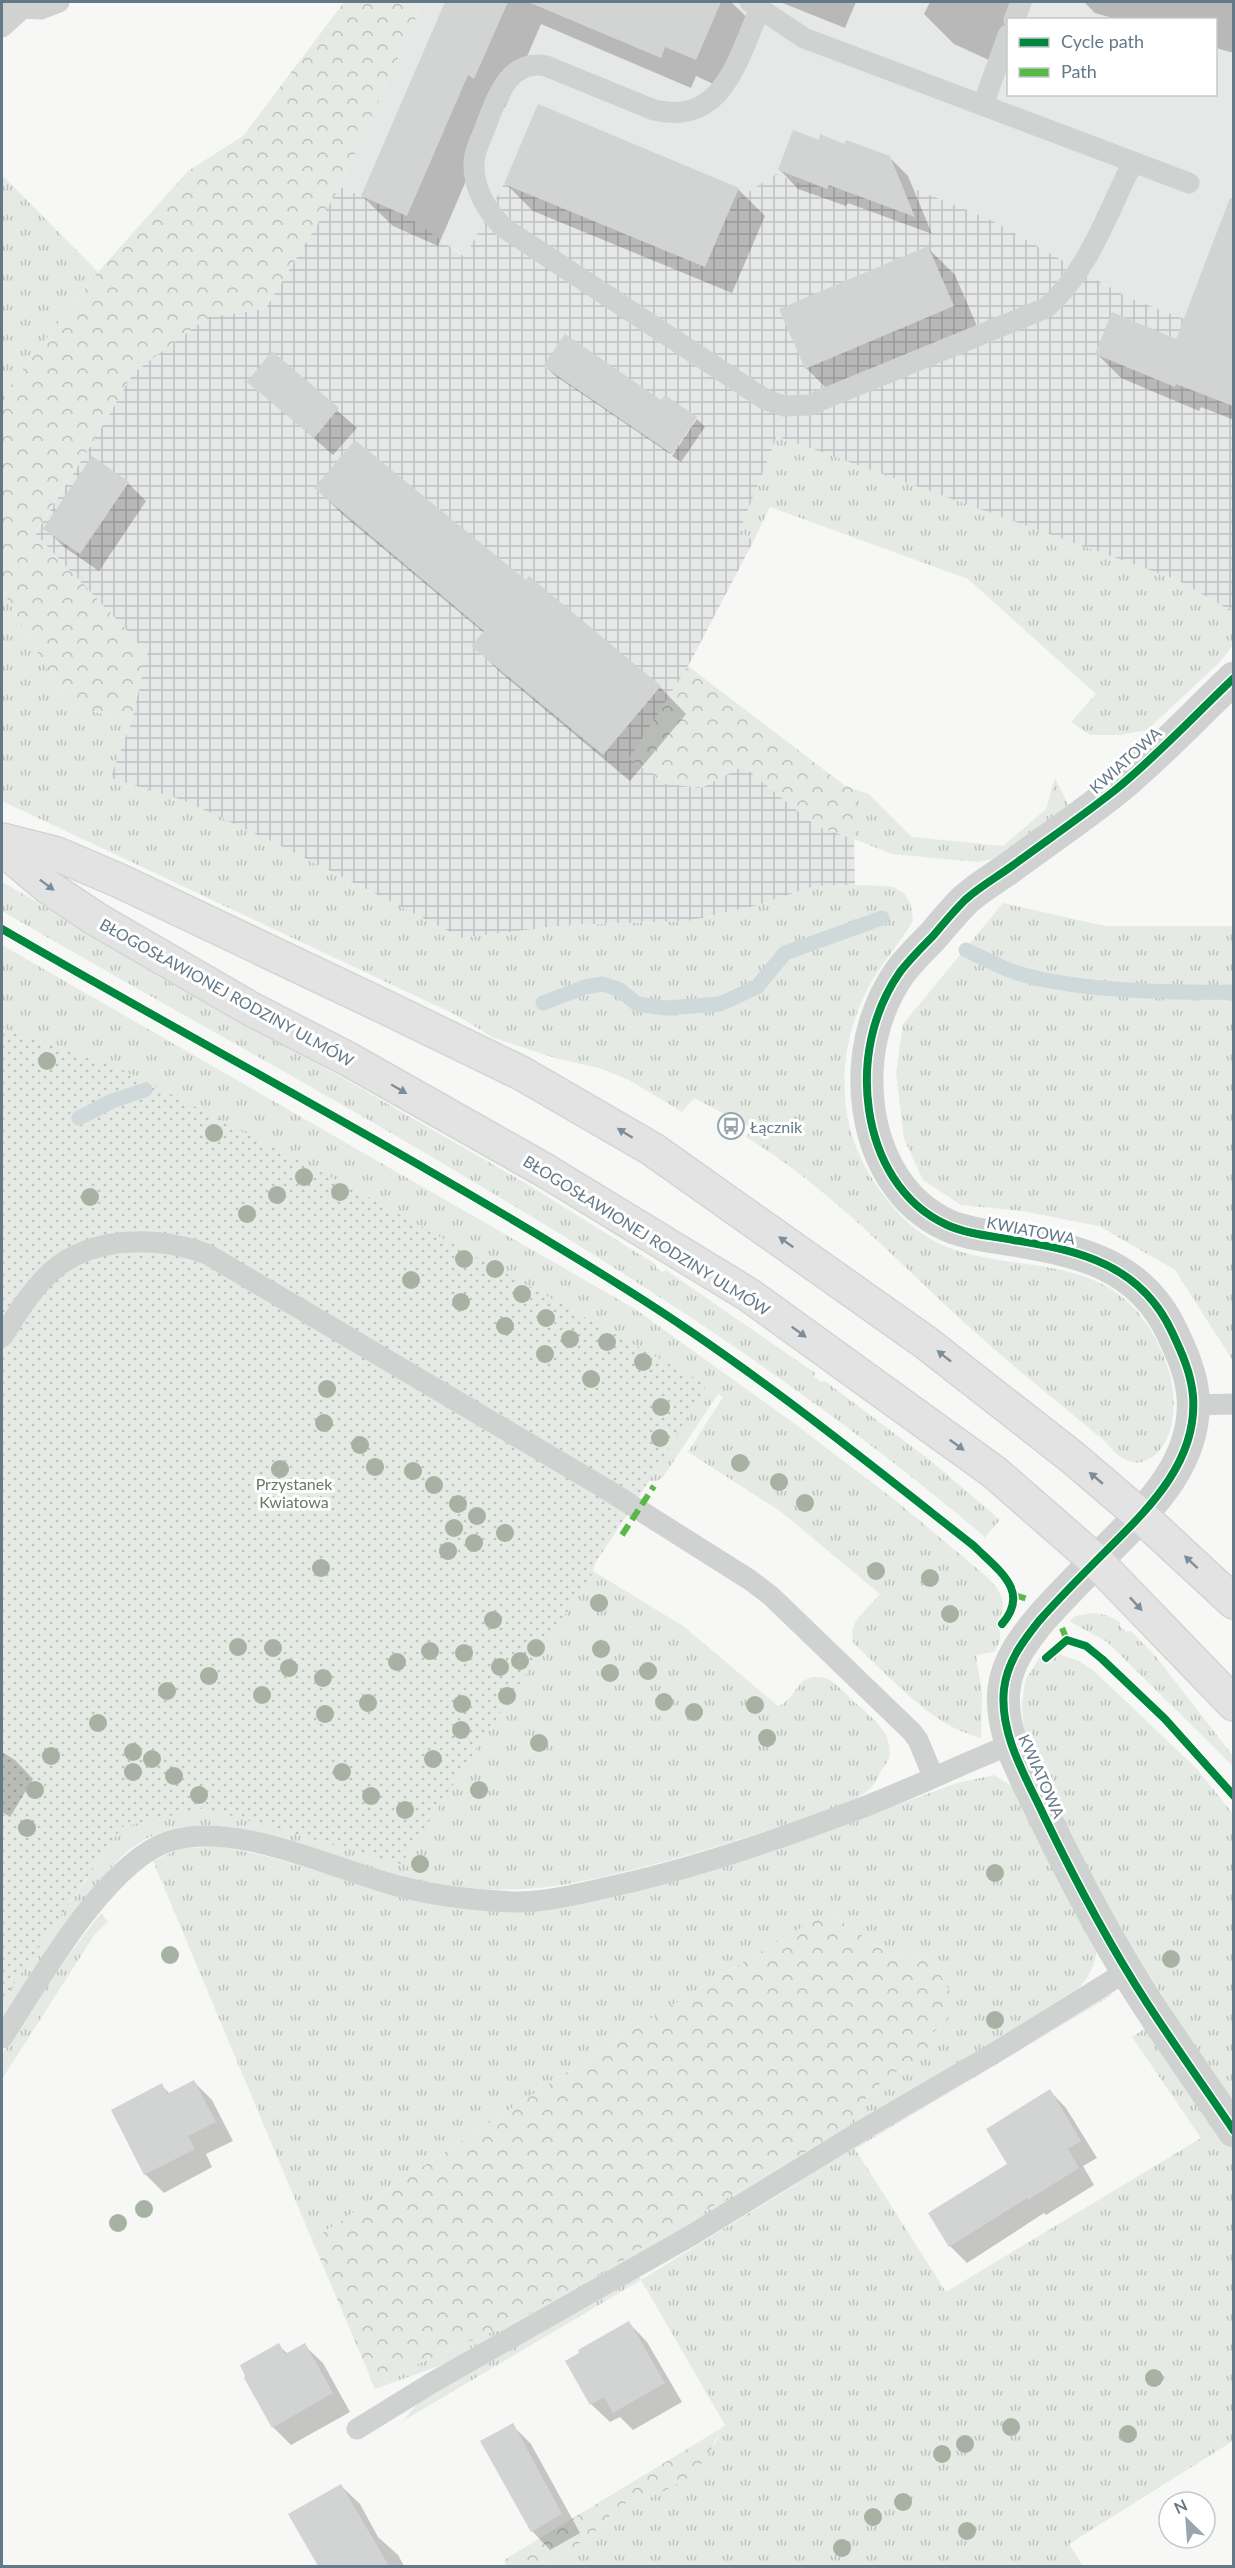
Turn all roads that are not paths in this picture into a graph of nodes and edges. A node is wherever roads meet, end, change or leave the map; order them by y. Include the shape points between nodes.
1 (59, 2) edge
2 (1021, 2) edge
3 (754, 5) edge
4 (12, 8) edge
5 (1015, 18) edge
6 (2, 27) edge
7 (1007, 38) edge
8 (983, 105) junction
9 (1133, 162) junction
10 (1189, 183) dead end
11 (1233, 678) edge
12 (2, 840) edge
13 (2, 848) edge
14 (2, 1336) edge
15 (1233, 1404) edge
16 (1193, 1405) junction
17 (1141, 1516) junction
18 (1096, 1561) junction
19 (1233, 1602) edge
20 (1233, 1704) edge
21 (1012, 1744) junction
22 (933, 1776) junction
23 (1127, 1971) junction
24 (2, 2038) edge
25 (1233, 2131) edge
26 (357, 2429) dead end

1 - 4 lane via 41,9
2 - 5 lane
3 - 8 lane via 804,38
3 - 9 lane via 720,93 708,103 674,113 654,110 534,63 519,69 500,89 474,161 487,210 504,228 766,400 795,407 819,401 1046,308 1080,270
4 - 6 lane
7 - 8 lane
8 - 9 lane
9 - 10 lane
11 - 16 street, KWIATOWA via 1117,789 967,897 902,970 883,1000 867,1061 872,1130 891,1176 904,1195 945,1224 969,1233 1086,1254 1135,1282 1171,1330 1187,1368
17 -> 12 main road via 925,1342 762,1225 602,1118 521,1073 120,881 57,854
13 -> 18 main road, BŁOGOSŁAWIONEJ RODZINY ULMÓW via 96,919 546,1171 749,1295 993,1472
14 - 22 lane via 54,1269 84,1252 138,1242 176,1245 207,1254 606,1489 755,1584 912,1732
15 - 16 lane
16 - 17 street, KWIATOWA via 1183,1453 1161,1493
17 - 18 street, KWIATOWA
19 -> 17 main road
18 -> 20 main road, BŁOGOSŁAWIONEJ RODZINY ULMÓW
18 - 21 street, KWIATOWA via 1046,1613 1012,1658 1003,1695
21 - 22 lane
21 - 23 street, KWIATOWA via 1081,1890
22 - 24 lane via 855,1810 696,1864 586,1892 519,1902 444,1897 251,1841 199,1836 167,1841 135,1860 103,1894 54,1958
23 - 25 street, KWIATOWA
23 - 26 lane via 692,2235

